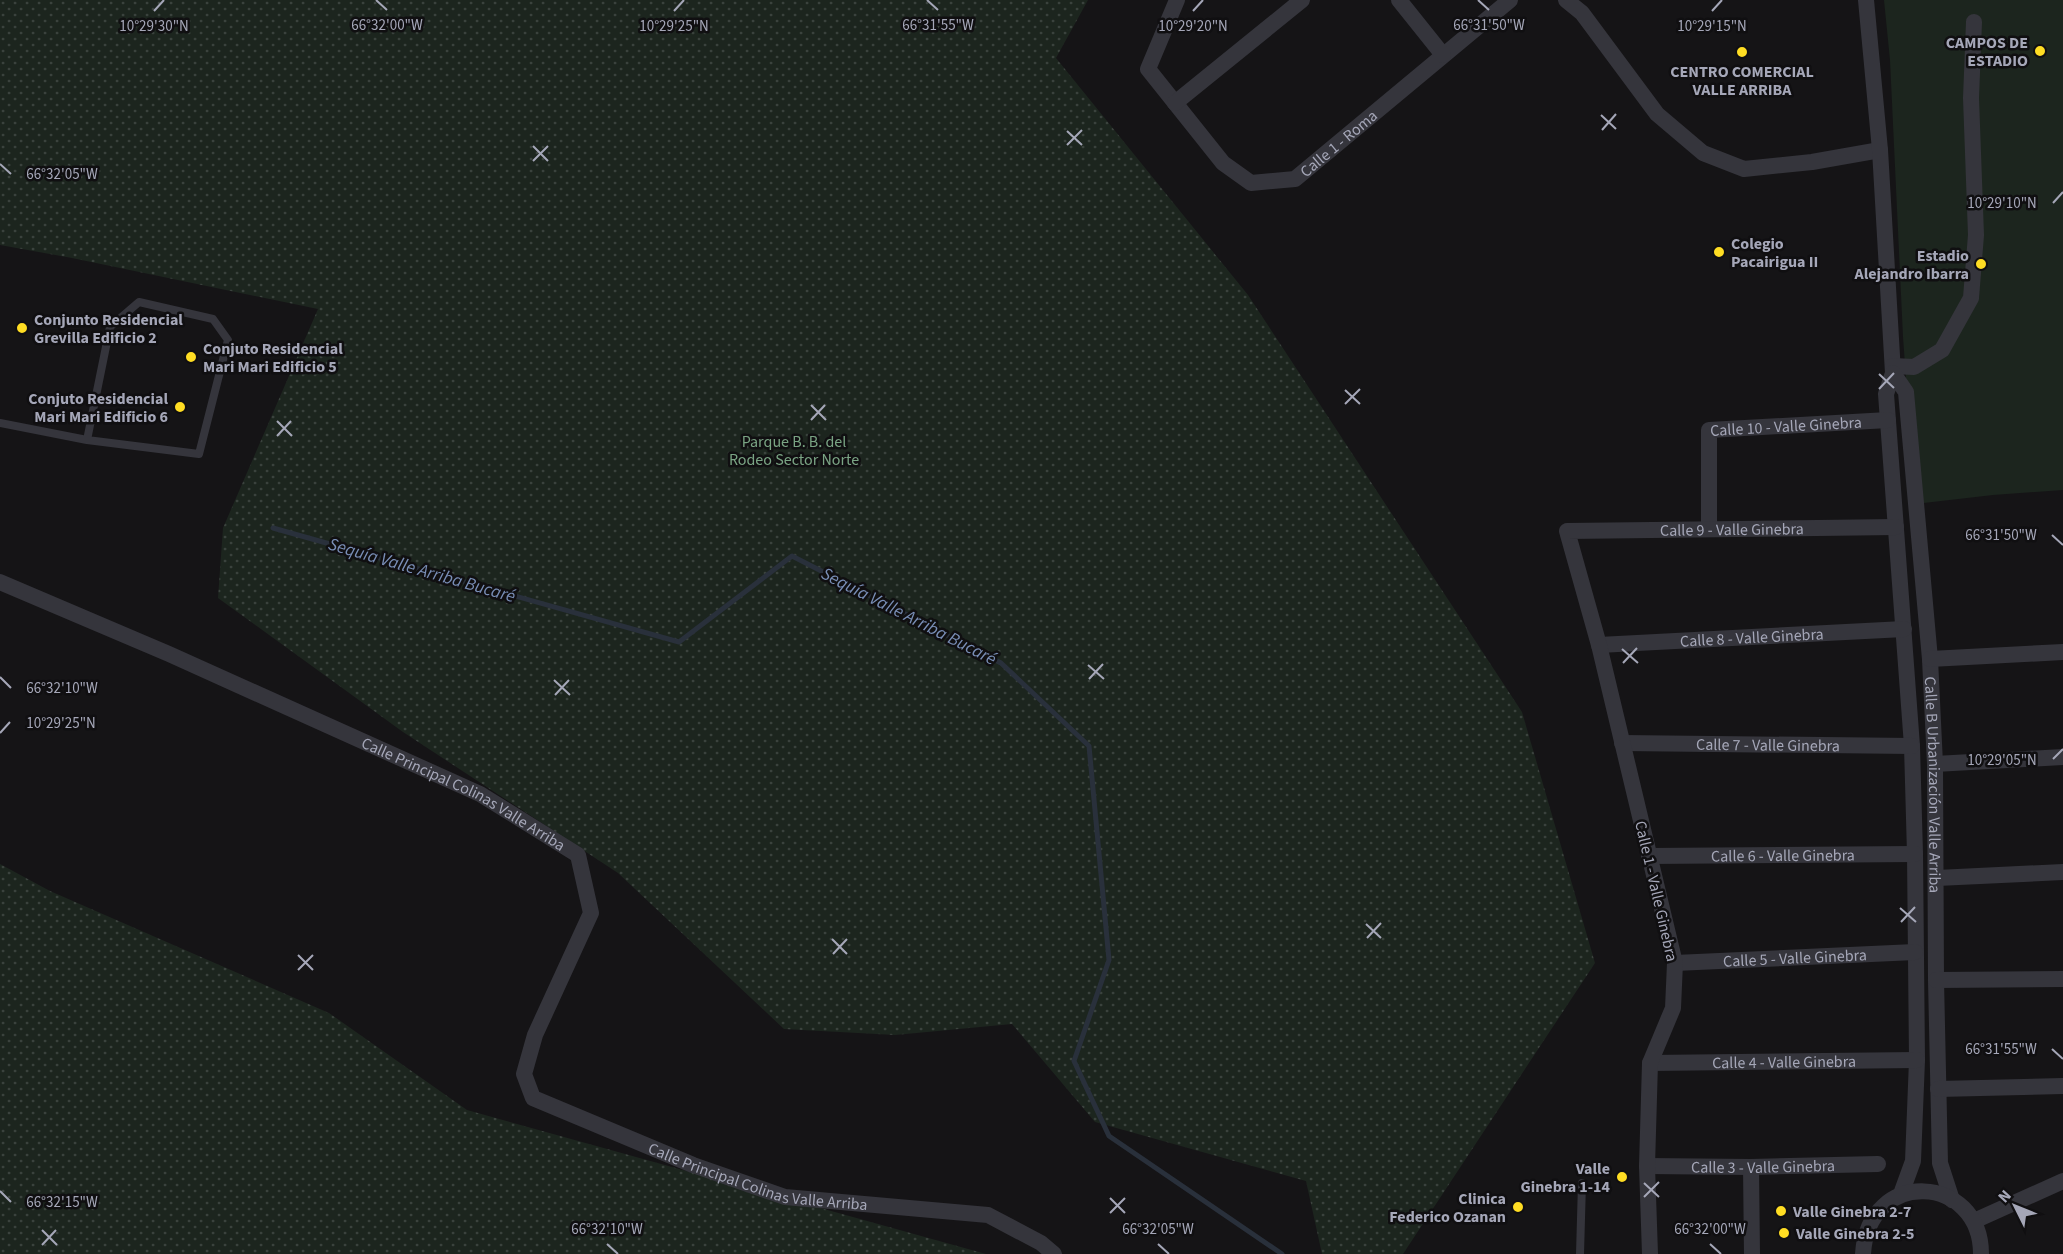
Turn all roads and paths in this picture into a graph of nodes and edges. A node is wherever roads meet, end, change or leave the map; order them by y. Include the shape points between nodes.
1 (1177, 0) edge
2 (1302, 0) edge
3 (1399, 0) edge
4 (1509, 0) edge
5 (1566, 0) edge
6 (1866, 0) edge
7 (1974, 22) dead end
8 (1443, 55) junction
9 (1175, 103) junction
10 (1880, 150) junction
11 (1893, 369) junction
12 (1888, 420) junction
13 (0, 423) edge
14 (87, 440) junction
15 (1896, 527) junction
16 (1709, 529) junction
17 (1567, 531) joint
18 (0, 582) edge
19 (1904, 628) junction
20 (1599, 645) junction
21 (2063, 652) edge
22 (1930, 659) junction
23 (1622, 743) junction
24 (1912, 746) junction
25 (2063, 757) edge
26 (1935, 764) junction
27 (1915, 854) junction
28 (1649, 856) junction
29 (2063, 872) edge
30 (1937, 878) junction
31 (1915, 952) junction
32 (1675, 963) junction
33 (2063, 979) edge
34 (1936, 980) junction
35 (1917, 1060) junction
36 (1650, 1063) junction
37 (2063, 1086) edge
38 (1938, 1089) junction
39 (1878, 1164) dead end
40 (1647, 1166) junction
41 (1751, 1167) junction
42 (2063, 1181) edge
43 (1582, 1184) dead end
44 (1901, 1194) junction
45 (1952, 1200) junction
46 (1974, 1221) junction
47 (1054, 1254) edge
48 (1580, 1254) edge
49 (1650, 1254) edge
50 (1752, 1254) edge
51 (1863, 1254) edge
52 (1981, 1254) edge

1 - 9 street, Calle 1 - Roma via 1148,69
2 - 9 street
3 - 8 street
4 - 8 street, Calle 1 - Roma
5 - 10 street via 1582,14 1657,114 1703,153 1744,169
6 - 10 street, Calle B Urbanización Valle Arriba
7 - 11 street via 1971,98 1976,235 1971,298 1942,350 1914,368
8 - 9 street, Calle 1 - Roma via 1295,179 1251,183 1223,163
10 - 11 street, Calle B Urbanización Valle Arriba
11 - 12 street, Calle B Urbanización Valle Arriba via 1886,393
11 - 22 street, Calle B Urbanización Valle Arriba via 1906,392
12 - 15 street, Calle B Urbanización Valle Arriba
12 - 16 street, Calle 10 - Valle Ginebra via 1709,430
13 - 14 lane
14 - 14 lane via 110,327 139,302 213,319 228,340 199,454
15 - 16 street, Calle 9 - Valle Ginebra
15 - 19 street, Calle B Urbanización Valle Arriba
16 - 17 street, Calle 9 - Valle Ginebra
17 - 20 street, Calle 1 - Valle Ginebra
18 - 47 street, Calle Principal Colinas Valle Arriba via 480,794 578,855 591,913 535,1035 524,1074 533,1098 693,1165 785,1197 988,1215
19 - 20 street, Calle 8 - Valle Ginebra
19 - 24 street, Calle B Urbanización Valle Arriba
20 - 23 street, Calle 1 - Valle Ginebra
21 - 22 street
22 - 26 street, Calle B Urbanización Valle Arriba
23 - 24 street, Calle 7 - Valle Ginebra
23 - 28 street, Calle 1 - Valle Ginebra
24 - 27 street, Calle B Urbanización Valle Arriba
25 - 26 street
26 - 30 street, Calle B Urbanización Valle Arriba
27 - 28 street, Calle 6 - Valle Ginebra
27 - 31 street, Calle B Urbanización Valle Arriba
28 - 32 street, Calle 1 - Valle Ginebra
29 - 30 street
30 - 34 street, Calle B Urbanización Valle Arriba
31 - 32 street, Calle 5 - Valle Ginebra
31 - 35 street, Calle B Urbanización Valle Arriba
32 - 36 street, Calle 1 - Valle Ginebra via 1673,1008
33 - 34 street
34 - 38 street, Calle B Urbanización Valle Arriba
35 - 36 street, Calle 4 - Valle Ginebra
35 - 44 street, Calle B Urbanización Valle Arriba via 1912,1161
36 - 40 street, Calle 1 - Valle Ginebra
37 - 38 street
38 - 45 street, Calle B Urbanización Valle Arriba via 1940,1163
39 - 41 street, Calle 3 - Valle Ginebra
40 - 41 street, Calle 3 - Valle Ginebra
40 - 49 street, Calle 1 - Valle Ginebra
41 - 50 street
42 - 46 street
43 - 48 lane
44 - 45 street via 1930,1192
44 - 51 street via 1871,1220
45 - 46 street
46 - 52 street

